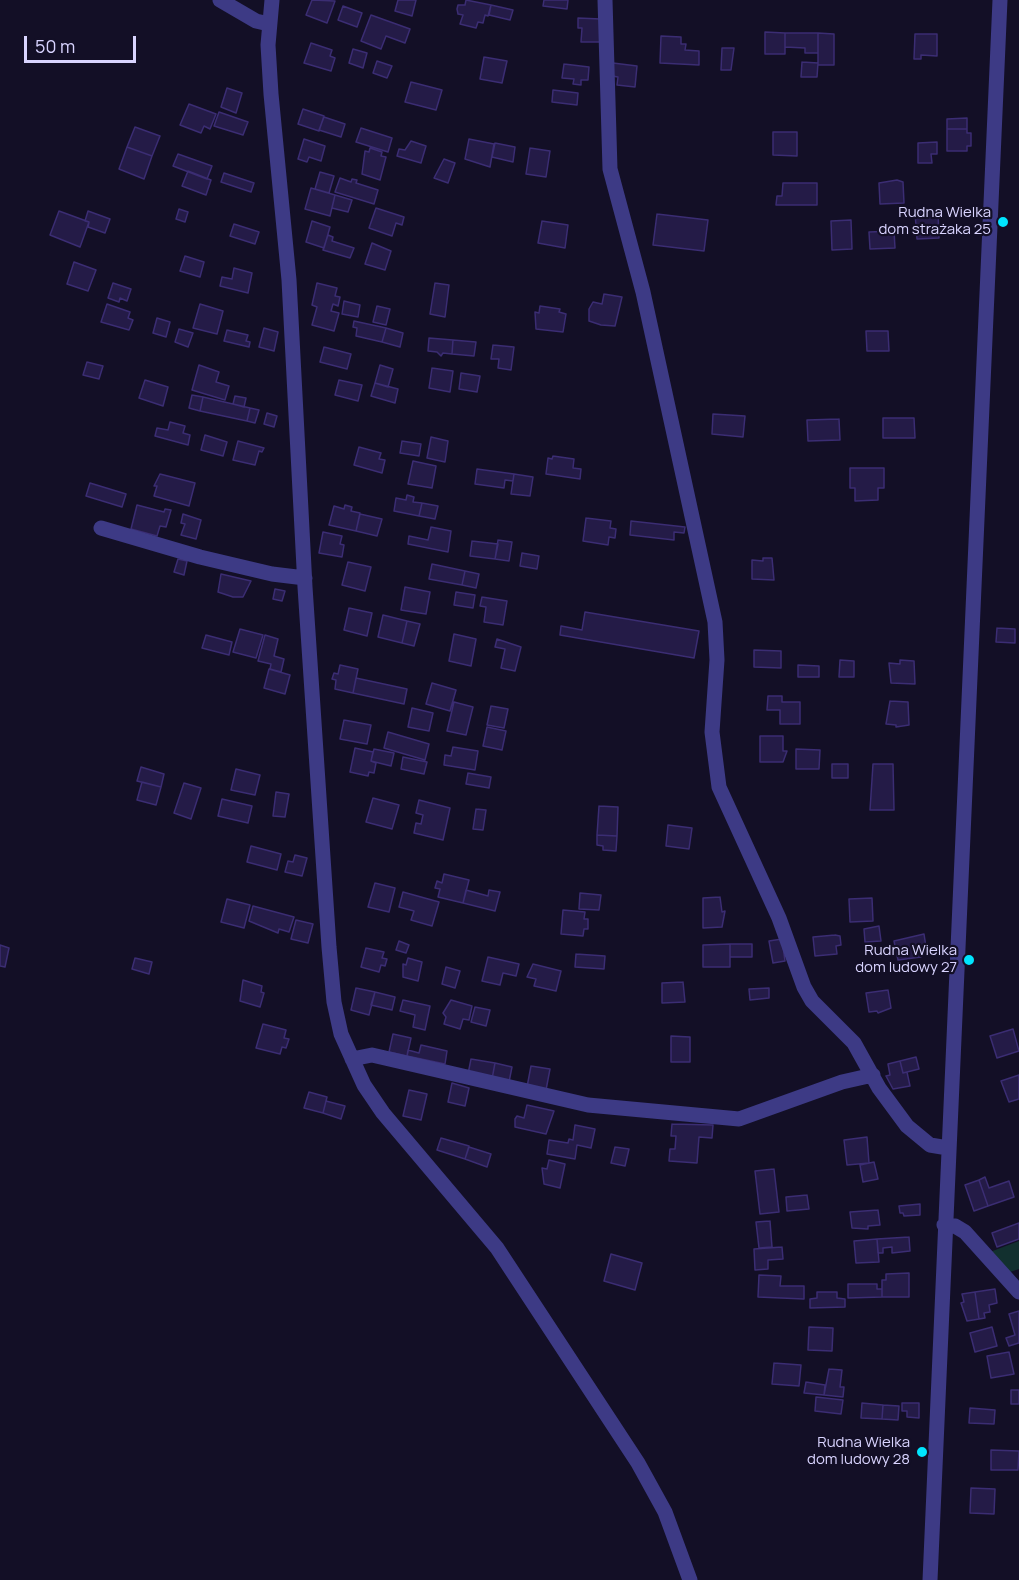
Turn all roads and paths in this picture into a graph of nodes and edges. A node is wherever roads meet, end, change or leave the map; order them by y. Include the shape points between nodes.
1 (220, 0) edge
2 (272, 0) edge
3 (605, 0) edge
4 (1000, 0) edge
5 (269, 24) junction
6 (101, 528) dead end
7 (305, 578) junction
8 (352, 1059) junction
9 (873, 1075) junction
10 (948, 1148) junction
11 (944, 1225) junction
12 (1019, 1292) edge
13 (690, 1580) edge
14 (930, 1580) edge

1 - 5 street via 256,21
2 - 5 street
3 - 9 street via 610,169 643,292 715,622 717,660 712,732 719,787 779,918 804,987 854,1043
4 - 10 street
5 - 7 street via 271,94 289,280
6 - 7 street via 200,557
7 - 8 street via 334,1002
8 - 9 street via 372,1055 588,1105 739,1119 842,1082
8 - 13 street via 388,1120 496,1248 616,1428 653,1488
9 - 10 street via 916,1136 935,1147
10 - 11 street
11 - 12 street via 965,1232
11 - 14 street

